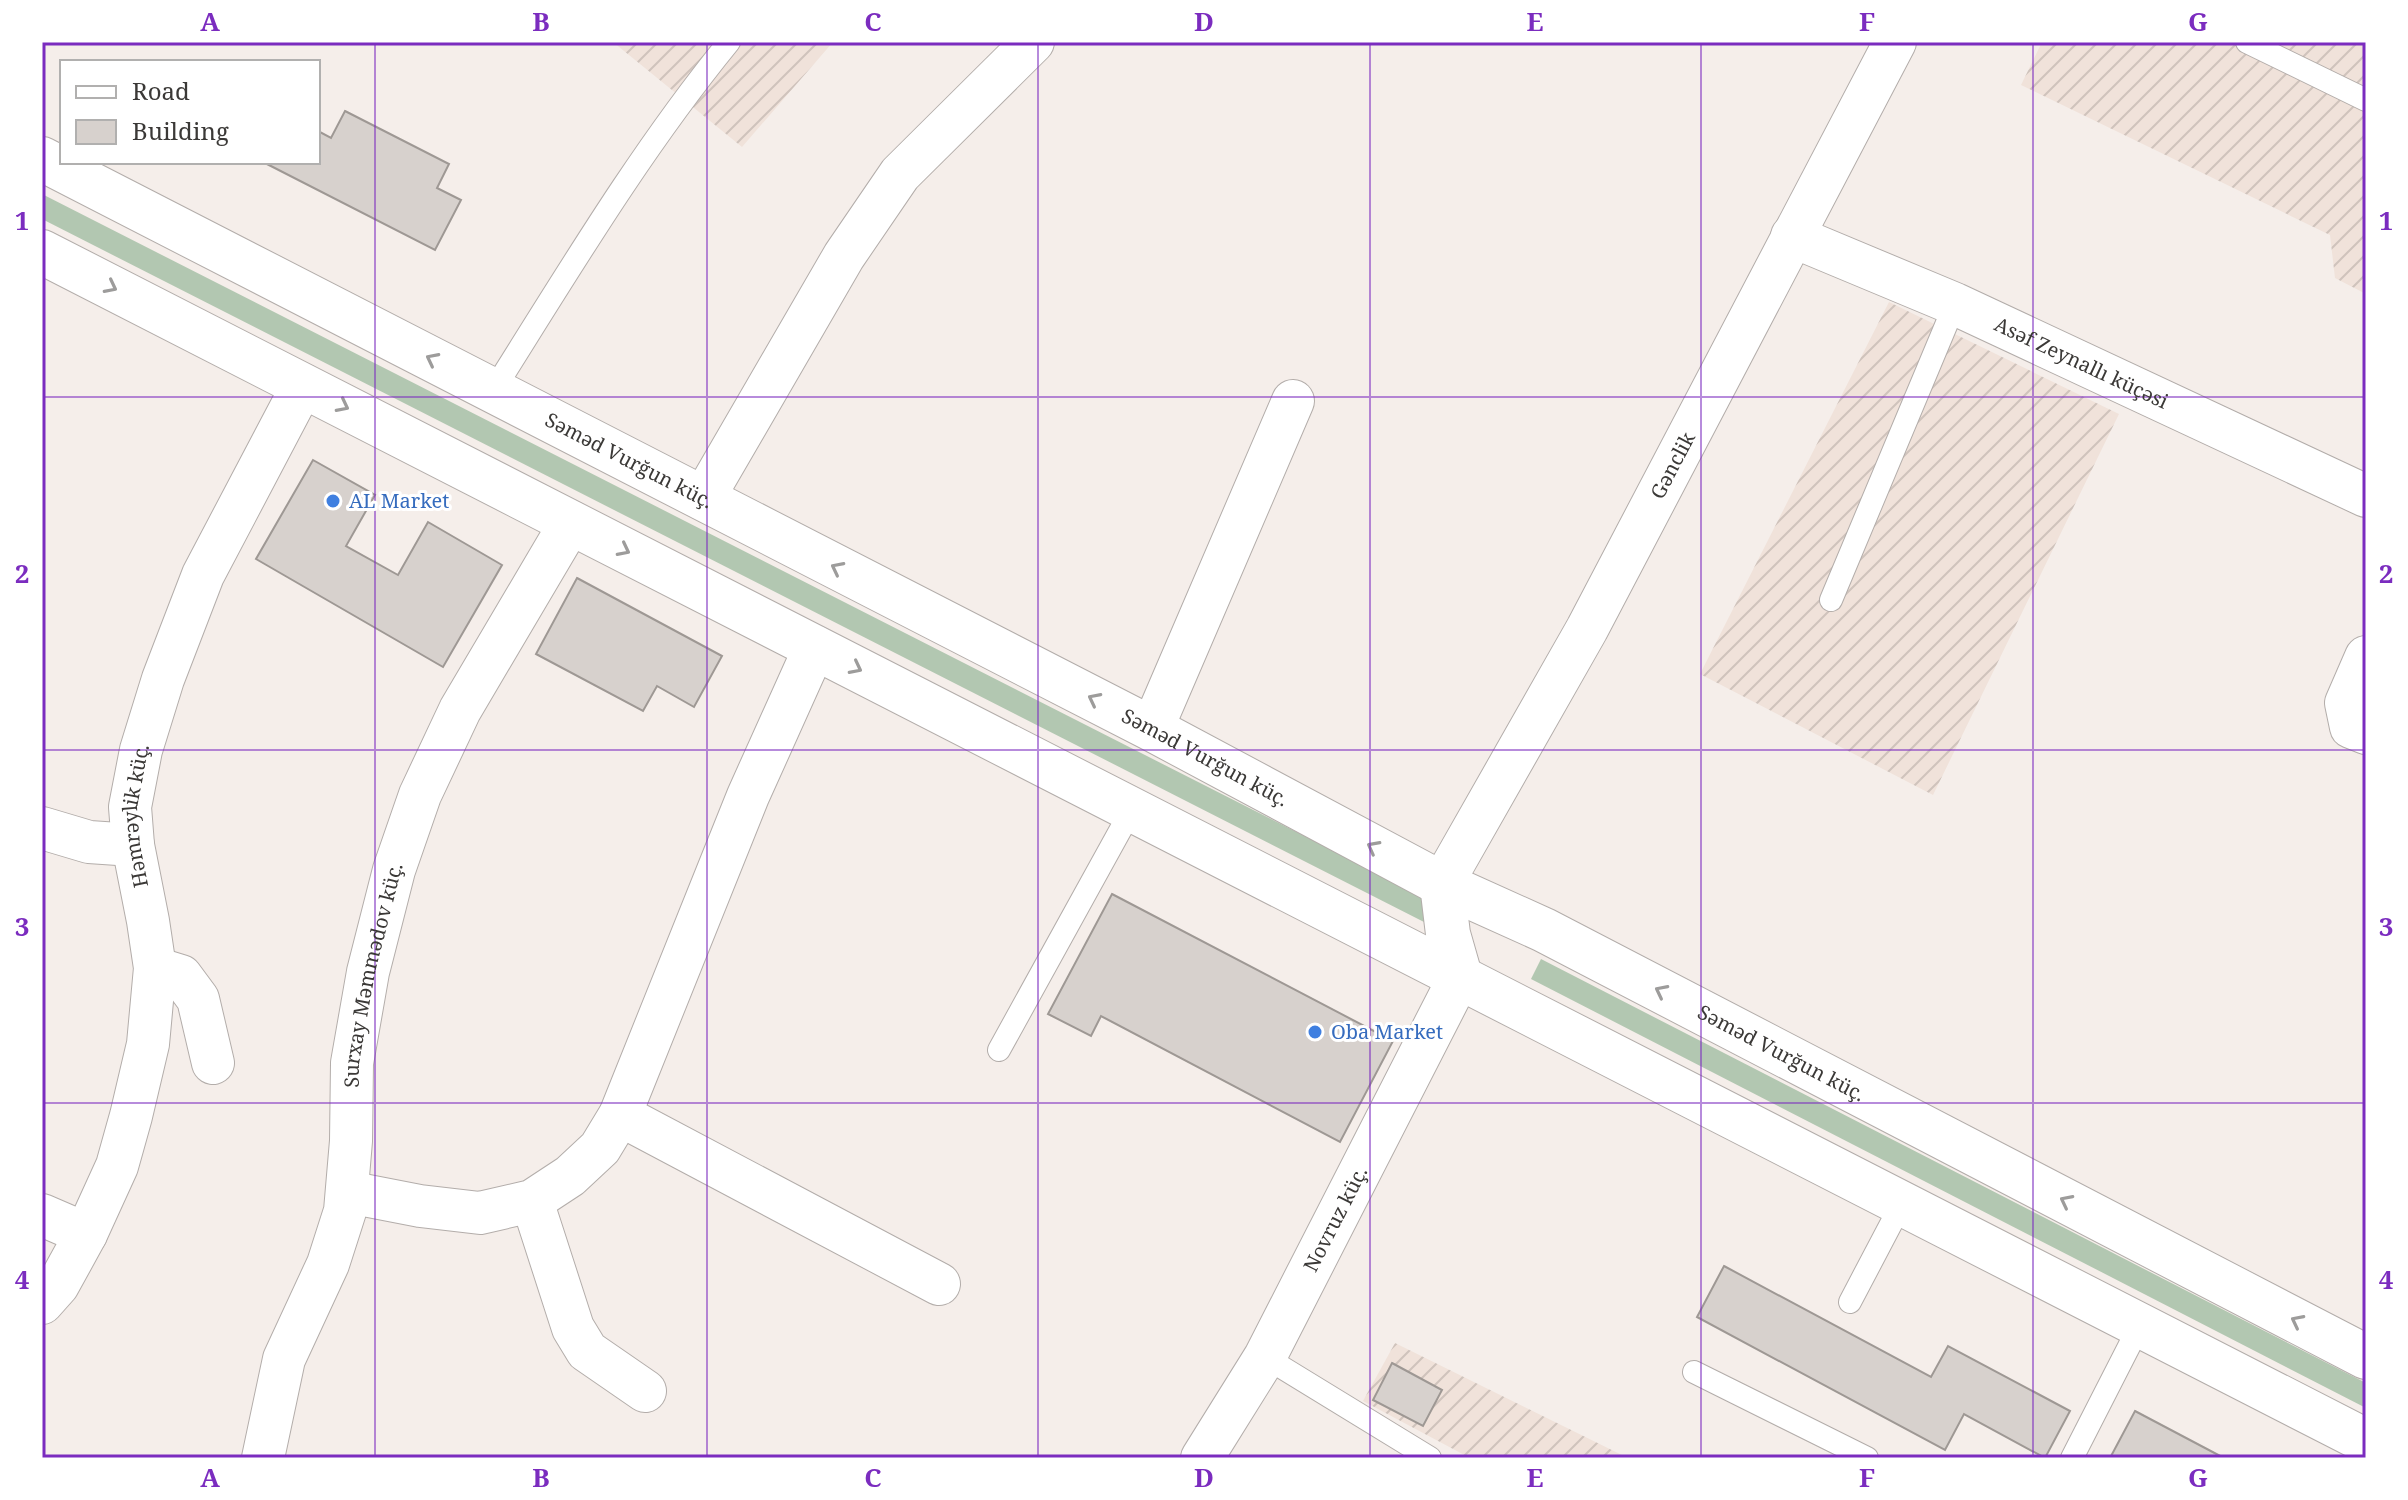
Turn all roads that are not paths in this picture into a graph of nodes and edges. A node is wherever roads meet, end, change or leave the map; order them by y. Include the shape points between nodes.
1 (729, 42) edge
2 (1033, 42) edge
3 (1895, 42) edge
4 (2247, 42) edge
5 (2366, 100) edge
6 (42, 159) edge
7 (1792, 236) junction
8 (42, 252) edge
9 (1955, 304) junction
10 (303, 385) junction
11 (493, 391) junction
12 (1293, 401) dead end
13 (2366, 496) edge
14 (703, 499) junction
15 (571, 522) junction
16 (1831, 600) dead end
17 (815, 647) junction
18 (2366, 657) edge
19 (1152, 729) junction
20 (2366, 733) edge
21 (1132, 809) junction
22 (42, 828) edge
23 (133, 845) junction
24 (1442, 884) junction
25 (155, 968) junction
26 (1460, 976) junction
27 (999, 1050) dead end
28 (213, 1063) dead end
29 (620, 1115) junction
30 (348, 1192) junction
31 (532, 1201) junction
32 (1902, 1203) junction
33 (42, 1215) edge
34 (86, 1234) junction
35 (939, 1284) dead end
36 (1850, 1302) dead end
37 (42, 1303) edge
38 (2140, 1325) junction
39 (1265, 1357) junction
40 (2366, 1357) edge
41 (1694, 1372) dead end
42 (645, 1391) dead end
43 (2366, 1441) edge
44 (263, 1458) edge
45 (1202, 1458) edge
46 (1430, 1458) edge
47 (1867, 1458) edge
48 (2072, 1458) edge

1 - 11 lane via 623,184
2 - 14 street via 900,174 844,256
3 - 7 street, Gənclik
4 - 5 lane
11 -> 6 main road, Səməd Vurğun küç.
7 - 9 street, Asəf Zeynallı küçəsi
7 - 24 street, Gənclik via 1587,629
8 -> 10 main road
9 - 13 street, Asəf Zeynallı küçəsi
9 - 16 lane
10 -> 15 main road
10 - 23 street, Həmrəylik küç. via 203,575 163,679 130,807
11 - 14 main road, Səməd Vurğun küç.
12 - 19 street
19 -> 14 main road, Səməd Vurğun küç.
15 -> 17 main road
15 - 30 street, Surxay Məmmədov küç. via 460,710 420,795 394,870 352,1063
17 -> 21 main road
17 - 29 street via 748,796
18 - 20 street via 2346,703 2351,727
24 -> 19 main road, Səməd Vurğun küç.
21 - 26 main road
21 - 27 lane
22 - 23 street via 89,842
23 - 25 street, Həmrəylik küç.
24 - 26 main road
40 -> 24 main road, Səməd Vurğun küç. via 1544,930
25 - 28 street via 181,976 198,999
25 - 34 street, Həmrəylik küç. via 148,1044 131,1116 117,1166
26 - 32 main road
26 - 39 street, Novruz küç.
29 - 31 street via 600,1148
29 - 35 street
30 - 31 street via 480,1213
30 - 44 street, Surxay Məmmədov küç. via 328,1264 284,1359
31 - 42 street via 573,1328 587,1351
32 - 36 lane
32 - 38 main road
33 - 34 street
34 - 37 street, Həmrəylik küç.
38 - 43 main road
38 - 48 lane
39 - 45 street, Novruz küç.
39 - 46 lane
41 - 47 lane

